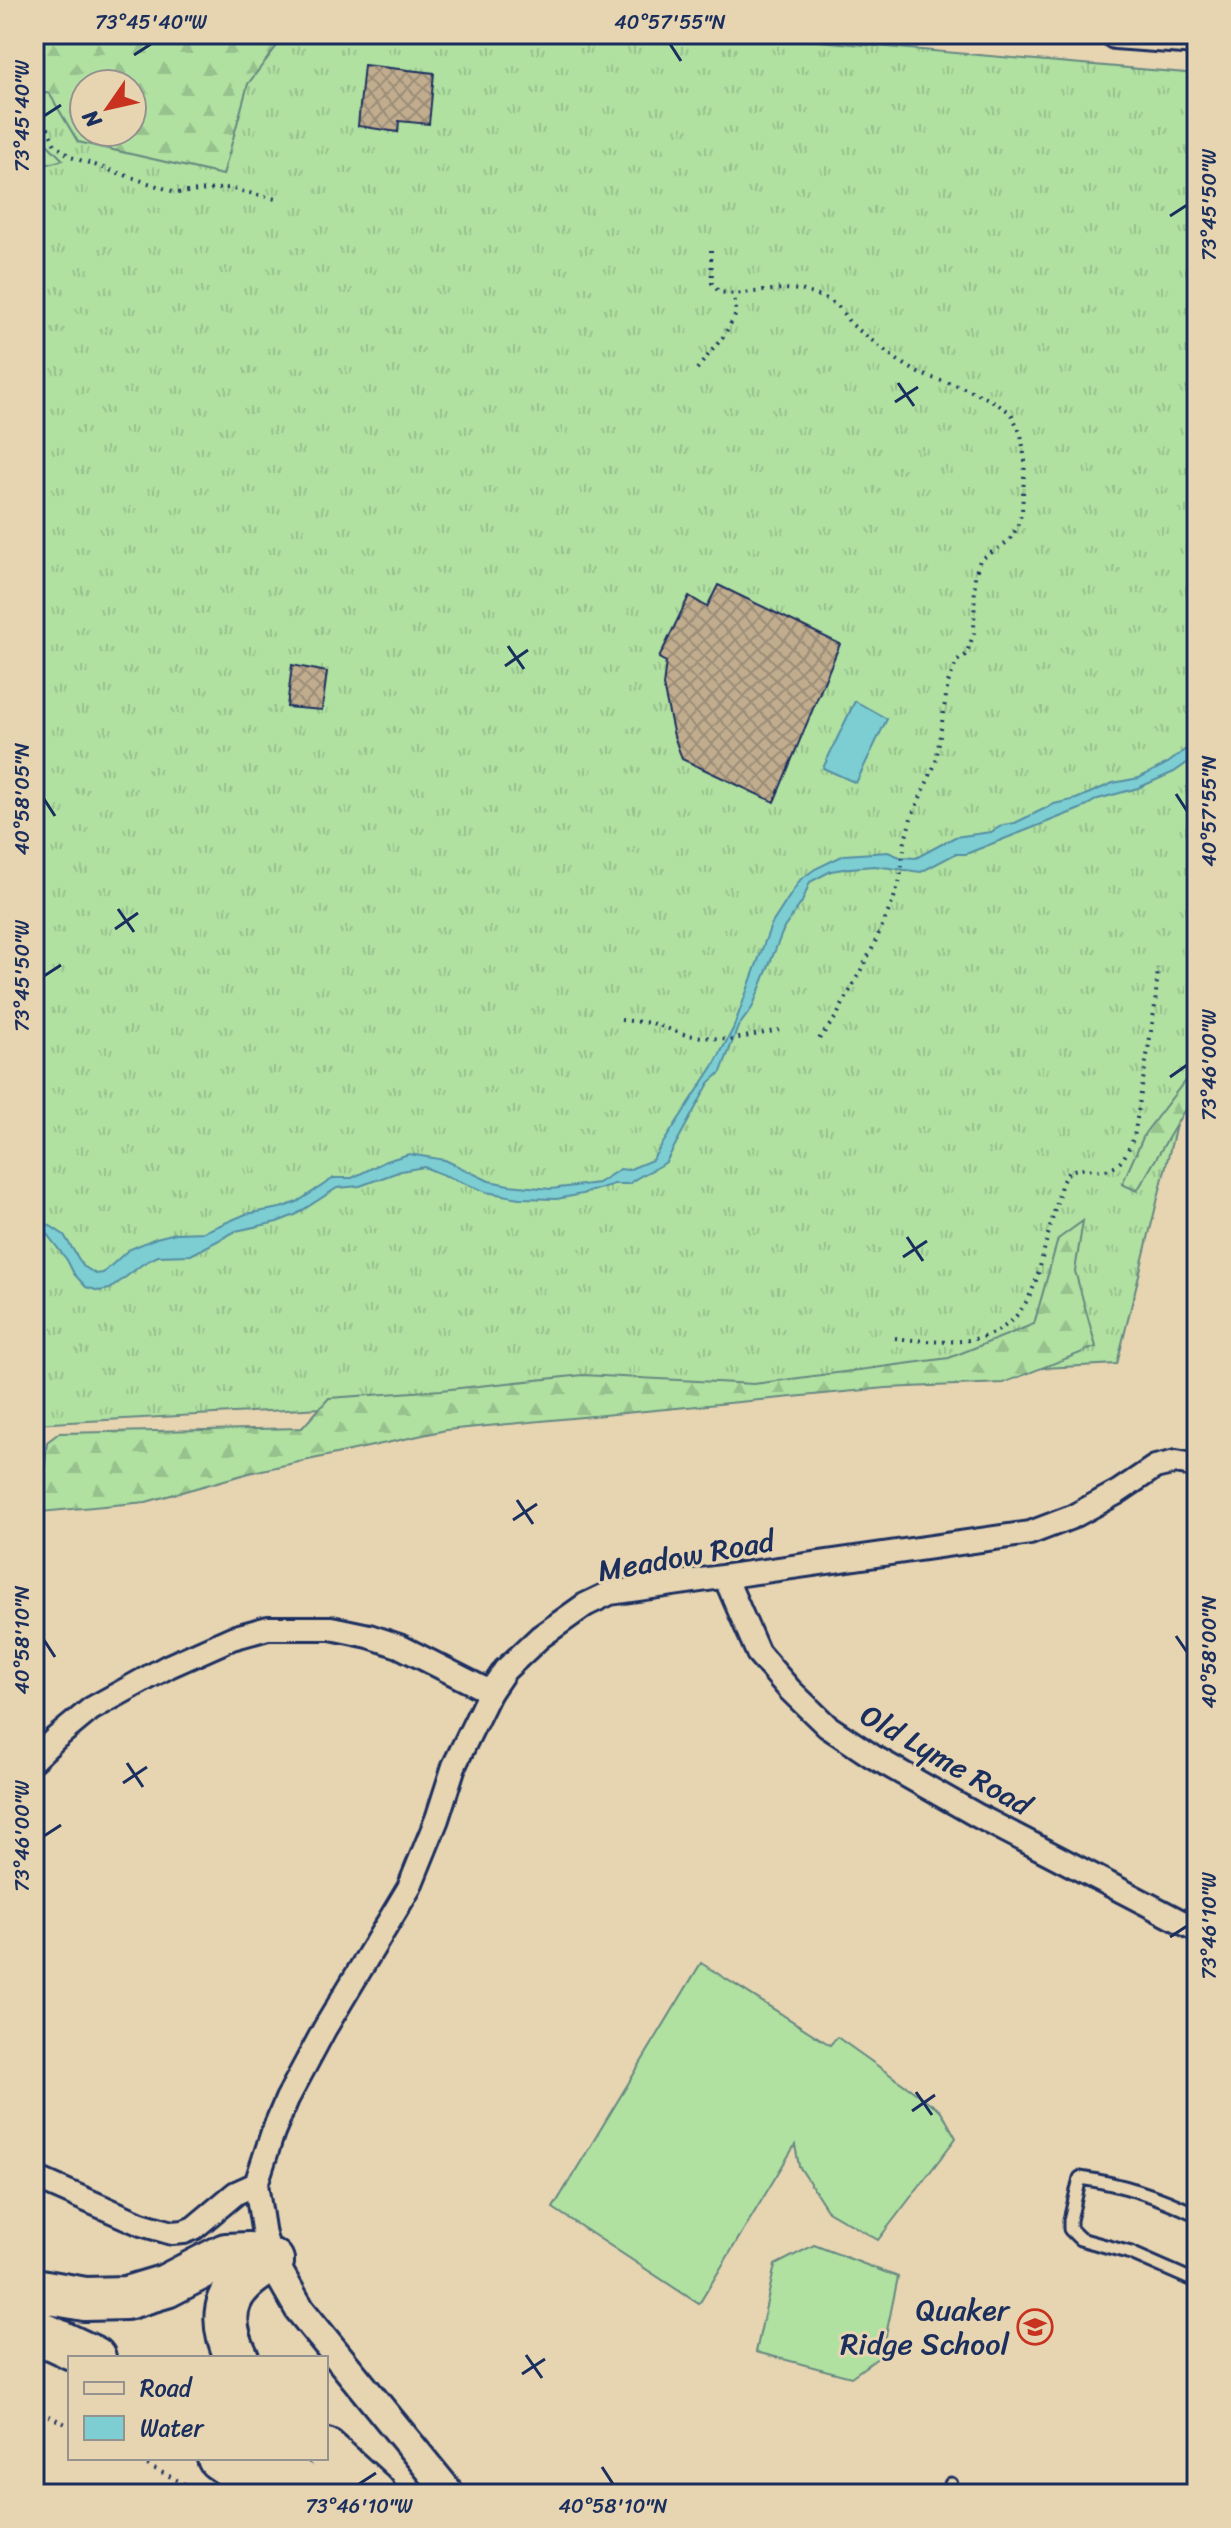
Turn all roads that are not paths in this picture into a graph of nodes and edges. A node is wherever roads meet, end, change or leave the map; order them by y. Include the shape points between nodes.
1 (1115, 34) edge
2 (1197, 40) edge
3 (1197, 1466) edge
4 (725, 1577) junction
5 (490, 1692) junction
6 (34, 1759) edge
7 (1197, 1930) edge
8 (34, 2177) edge
9 (256, 2184) junction
10 (1197, 2215) edge
11 (272, 2261) junction
12 (1197, 2282) edge
13 (34, 2290) edge
14 (34, 2330) edge
15 (90, 2356) edge
16 (236, 2356) edge
17 (34, 2357) edge
18 (68, 2372) edge
19 (328, 2452) edge
20 (222, 2460) edge
21 (267, 2460) edge
22 (273, 2494) edge
23 (316, 2494) edge
24 (374, 2494) edge
25 (450, 2494) edge

1 - 2 street
3 - 4 street, Meadow Road via 1176,1462 1155,1467 1072,1517 1030,1533
4 - 5 street, Meadow Road via 610,1593 585,1605 540,1637
4 - 7 street, Old Lyme Road via 758,1653 827,1726 978,1816
5 - 6 street via 369,1636 331,1628 268,1628 169,1666 91,1709
5 - 9 street, Meadow Road via 454,1766 409,1888 287,2099
8 - 9 street via 172,2233 194,2228 236,2193
9 - 11 street, Meadow Road
10 - 12 lane via 1161,2197 1080,2178 1070,2220 1070,2229 1080,2239 1131,2253
11 - 13 highway via 226,2255 166,2286 126,2298 85,2299
11 - 16 highway via 241,2282 228,2302 227,2328
11 - 25 street via 300,2310
14 - 15 highway
17 - 18 highway
19 - 24 highway
20 - 22 highway
21 - 23 highway

